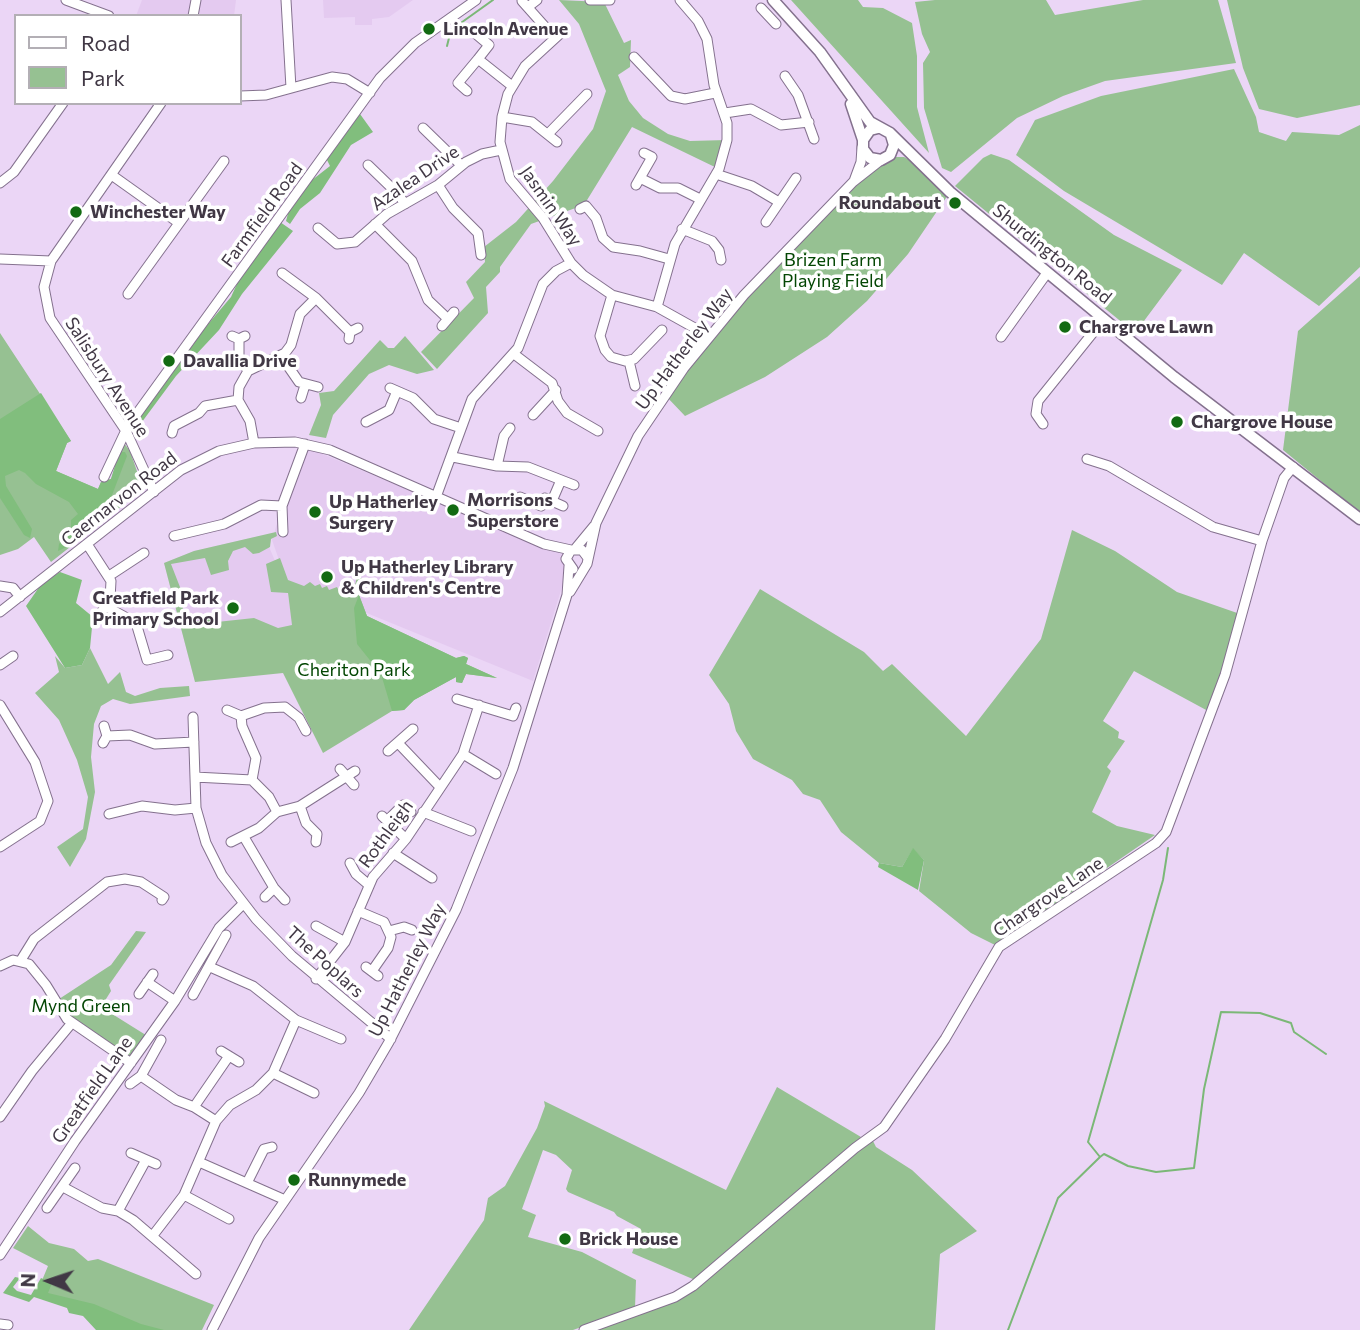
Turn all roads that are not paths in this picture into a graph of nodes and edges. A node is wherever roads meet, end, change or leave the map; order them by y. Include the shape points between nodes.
1 (66, 0) edge
2 (285, 0) edge
3 (476, 0) edge
4 (537, 0) edge
5 (590, 0) edge
6 (610, 0) edge
7 (680, 0) edge
8 (78, 2) edge
9 (525, 4) edge
10 (776, 4) edge
11 (761, 8) dead end
12 (105, 14) edge
13 (476, 34) dead end
14 (634, 57) dead end
15 (478, 59) junction
16 (836, 73) junction
17 (787, 82) dead end
18 (512, 86) junction
19 (291, 88) junction
20 (467, 91) dead end
21 (370, 93) junction
22 (715, 93) junction
23 (587, 94) dead end
24 (242, 96) edge
25 (62, 105) edge
26 (160, 105) edge
27 (725, 113) junction
28 (502, 117) junction
29 (808, 122) junction
30 (878, 128) junction
31 (890, 133) junction
32 (548, 134) junction
33 (426, 135) dead end
34 (814, 139) dead end
35 (557, 142) dead end
36 (863, 143) junction
37 (501, 150) junction
38 (644, 153) dead end
39 (884, 159) junction
40 (224, 161) dead end
41 (461, 165) junction
42 (924, 168) junction
43 (716, 174) junction
44 (113, 176) junction
45 (796, 178) dead end
46 (368, 180) dead end
47 (853, 182) junction
48 (0, 183) edge
49 (438, 185) junction
50 (700, 198) junction
51 (779, 202) junction
52 (405, 204) junction
53 (580, 209) dead end
54 (766, 222) dead end
55 (179, 223) junction
56 (375, 224) junction
57 (318, 228) dead end
58 (682, 229) junction
59 (723, 254) dead end
60 (481, 255) dead end
61 (0, 259) edge
62 (669, 259) junction
63 (51, 261) junction
64 (571, 263) junction
65 (281, 273) dead end
66 (1047, 273) junction
67 (128, 294) dead end
68 (612, 295) junction
69 (316, 298) junction
70 (657, 307) junction
71 (448, 319) dead end
72 (1104, 319) junction
73 (662, 330) dead end
74 (353, 333) dead end
75 (709, 336) junction
76 (239, 337) dead end
77 (1000, 337) dead end
78 (514, 354) junction
79 (281, 356) junction
80 (629, 361) junction
81 (248, 371) junction
82 (305, 385) junction
83 (635, 386) dead end
84 (318, 387) dead end
85 (556, 390) junction
86 (301, 398) dead end
87 (238, 400) junction
88 (533, 415) dead end
89 (372, 422) dead end
90 (1043, 424) dead end
91 (461, 428) junction
92 (510, 428) dead end
93 (126, 430) junction
94 (598, 431) dead end
95 (172, 433) dead end
96 (254, 443) junction
97 (305, 444) junction
98 (453, 457) junction
99 (1087, 458) dead end
100 (497, 466) junction
101 (1293, 467) junction
102 (104, 477) dead end
103 (561, 480) junction
104 (574, 485) dead end
105 (154, 492) junction
106 (436, 496) junction
107 (520, 497) dead end
108 (552, 500) junction
109 (282, 506) junction
110 (563, 506) dead end
111 (1360, 519) edge
112 (596, 523) junction
113 (283, 532) dead end
114 (174, 536) dead end
115 (1262, 541) junction
116 (87, 544) junction
117 (544, 544) junction
118 (573, 549) junction
119 (144, 552) dead end
120 (587, 562) junction
121 (568, 564) junction
122 (109, 576) junction
123 (0, 586) edge
124 (568, 595) junction
125 (20, 597) junction
126 (107, 607) junction
127 (0, 612) edge
128 (99, 616) dead end
129 (168, 655) dead end
130 (13, 656) dead end
131 (0, 665) edge
132 (457, 699) dead end
133 (0, 705) edge
134 (479, 705) junction
135 (516, 708) dead end
136 (227, 710) dead end
137 (241, 716) junction
138 (193, 717) dead end
139 (104, 726) dead end
140 (413, 729) dead end
141 (306, 731) dead end
142 (194, 742) junction
143 (398, 743) junction
144 (388, 751) dead end
145 (463, 754) junction
146 (496, 774) dead end
147 (195, 777) junction
148 (350, 778) dead end
149 (252, 780) junction
150 (439, 786) junction
151 (300, 806) junction
152 (196, 808) junction
153 (277, 812) junction
154 (411, 812) dead end
155 (423, 812) junction
156 (110, 814) dead end
157 (471, 831) dead end
158 (318, 835) dead end
159 (244, 837) junction
160 (406, 839) junction
161 (231, 842) dead end
162 (0, 847) edge
163 (393, 853) junction
164 (350, 863) dead end
165 (428, 873) dead end
166 (369, 885) junction
167 (274, 888) junction
168 (265, 897) dead end
169 (162, 900) dead end
170 (285, 900) dead end
171 (243, 904) junction
172 (358, 911) junction
173 (316, 926) dead end
174 (412, 930) dead end
175 (389, 931) junction
176 (226, 935) dead end
177 (345, 942) junction
178 (22, 960) junction
179 (0, 966) edge
180 (210, 967) junction
181 (372, 971) dead end
182 (316, 979) junction
183 (139, 994) dead end
184 (193, 995) dead end
185 (175, 1001) junction
186 (296, 1020) junction
187 (71, 1024) junction
188 (338, 1036) dead end
189 (391, 1039) junction
190 (161, 1040) dead end
191 (239, 1062) dead end
192 (131, 1063) junction
193 (273, 1073) junction
194 (141, 1076) junction
195 (130, 1084) dead end
196 (314, 1093) dead end
197 (194, 1107) junction
198 (0, 1117) edge
199 (216, 1121) junction
200 (265, 1147) dead end
201 (131, 1153) dead end
202 (199, 1162) junction
203 (75, 1168) dead end
204 (248, 1181) junction
205 (63, 1187) junction
206 (184, 1195) junction
207 (283, 1199) junction
208 (47, 1208) dead end
209 (118, 1211) junction
210 (229, 1219) dead end
211 (154, 1234) junction
212 (0, 1255) edge
213 (196, 1273) dead end
214 (212, 1330) edge
215 (584, 1330) edge

1 - 8 street
2 - 19 street
3 - 21 street, Farmfield Road via 407,50
4 - 9 street
5 - 6 street
7 - 22 street via 704,32
8 - 12 street
9 - 18 street, Jasmin Way via 559,35 531,59
10 - 11 street via 772,20
10 - 16 main road
13 - 15 street via 493,48
14 - 22 street via 671,96 685,99
15 - 18 street
15 - 20 street via 458,83
16 - 30 main road
16 - 36 main road
17 - 29 street
18 - 28 street, Jasmin Way
19 - 21 street via 338,76
19 - 24 street
21 - 93 street, Farmfield Road
22 - 27 street
23 - 32 street
25 - 48 street
26 - 44 street, Salisbury Avenue
27 - 29 street via 751,109 785,126
27 - 43 street via 727,141
28 - 32 street via 532,122
28 - 37 street, Jasmin Way
29 - 34 street
30 - 31 main road
30 - 36 main road via 870,130
31 - 39 main road via 894,145
31 - 42 main road, Shurdington Road
32 - 35 street
33 - 41 street
36 - 39 main road via 870,158
36 - 47 street, Up Hatherley Way
37 - 41 street, Azalea Drive
37 - 64 street, Jasmin Way via 513,184 547,224
38 - 50 street via 652,157 638,181 678,188
39 - 42 main road, Shurdington Road via 904,157
39 - 47 street, Up Hatherley Way
40 - 55 street
41 - 49 street, Azalea Drive
42 - 66 main road, Shurdington Road
43 - 50 street
43 - 51 street via 752,186
44 - 55 street
44 - 63 street, Salisbury Avenue
45 - 51 street
46 - 52 street via 371,169
47 - 75 street, Up Hatherley Way
49 - 52 street, Azalea Drive
49 - 60 street via 478,233
50 - 58 street
51 - 54 street
52 - 56 street, Azalea Drive
53 - 62 street via 586,206 612,247
55 - 67 street
56 - 57 street, Azalea Drive via 359,240 346,245 333,242
56 - 71 street via 412,261 428,300
58 - 59 street via 712,241
58 - 62 street
61 - 63 street
62 - 70 street
63 - 93 street, Salisbury Avenue via 44,287 48,314
64 - 68 street, Jasmin Way
64 - 78 street via 543,284
65 - 69 street
66 - 72 main road, Shurdington Road
66 - 77 street
68 - 70 street, Jasmin Way
68 - 80 street via 601,342 611,357
69 - 74 street
69 - 79 street via 300,314 291,345
70 - 75 street, Jasmin Way
72 - 90 street via 1038,401 1036,414
72 - 101 main road, Shurdington Road
73 - 80 street
75 - 112 street, Up Hatherley Way via 638,436
76 - 81 street via 239,356
78 - 85 street
78 - 91 street via 477,391
79 - 81 street
79 - 82 street
80 - 83 street
81 - 87 street
82 - 84 street
82 - 86 street
85 - 88 street
85 - 94 street via 563,409
87 - 95 street via 203,402 199,413 174,426
87 - 96 street via 250,421
89 - 91 street via 389,410 394,389 413,398 434,419
91 - 98 street
92 - 100 street via 500,435
93 - 102 street, Farmfield Road
93 - 105 street, Salisbury Avenue
96 - 97 street, Caernarvon Road
96 - 105 street, Caernarvon Road via 198,459
97 - 106 street, Caernarvon Road via 340,453
97 - 109 street
98 - 100 street
98 - 106 street
99 - 115 street via 1109,466 1213,527
100 - 103 street via 528,467
101 - 111 main road, Shurdington Road
101 - 115 street, Chargrove Lane via 1284,478
103 - 104 street
103 - 108 street
105 - 116 street, Caernarvon Road
106 - 117 street, Caernarvon Road
107 - 108 street via 541,506 545,498
108 - 110 street
109 - 113 street
109 - 114 street via 261,505 224,524
112 - 118 street, Up Hatherley Way
112 - 120 street, Up Hatherley Way
115 - 215 street, Chargrove Lane via 1221,686 1167,832 999,947 945,1039 884,1127 694,1286
116 - 122 street
116 - 125 street, Caernarvon Road
117 - 118 street, Caernarvon Road
117 - 121 street, Caernarvon Road
118 - 120 street via 584,550
118 - 121 street, Up Hatherley Way
119 - 122 street
120 - 121 street via 576,570
120 - 124 street, Up Hatherley Way
121 - 124 street, Up Hatherley Way
122 - 126 street
123 - 125 street via 13,588
124 - 189 street, Up Hatherley Way via 480,857
125 - 127 street, Caernarvon Road
126 - 128 street
126 - 129 street via 136,623 146,660
130 - 131 street
132 - 134 street
133 - 162 street via 35,762 48,801 40,821
134 - 135 street via 513,716
134 - 145 street, Rothleigh
136 - 137 street
137 - 141 street via 285,704
137 - 149 street via 256,758
138 - 142 street
139 - 142 street via 105,740 133,735 155,744
140 - 143 street
142 - 147 street
143 - 144 street
143 - 150 street
145 - 146 street
145 - 150 street, Rothleigh
147 - 149 street
147 - 152 street
148 - 151 street
149 - 153 street
150 - 155 street, Rothleigh
151 - 153 street
151 - 158 street via 306,823
152 - 156 street via 125,806
152 - 171 street via 211,854
153 - 159 street
154 - 160 street via 403,805 384,818
155 - 157 street
155 - 160 street, Rothleigh
159 - 161 street
159 - 167 street
160 - 163 street, Rothleigh
163 - 165 street
163 - 166 street, Rothleigh
164 - 166 street
166 - 172 street, Rothleigh
167 - 168 street
167 - 170 street
169 - 178 street via 164,897 141,881 107,882 29,944
171 - 182 street, The Poplars
171 - 185 street, Greatfield Lane via 219,929
172 - 175 street via 380,919
172 - 177 street, Rothleigh
173 - 177 street
174 - 175 street
175 - 181 street via 391,941
176 - 180 street
177 - 182 street, Rothleigh
178 - 179 street
178 - 187 street via 40,976
180 - 184 street
180 - 186 street via 253,986
182 - 189 street, The Poplars
183 - 185 street via 150,978
185 - 192 street, Greatfield Lane
186 - 188 street
186 - 193 street
187 - 192 street
187 - 198 street
189 - 207 street, Up Hatherley Way via 344,1115
190 - 194 street
191 - 197 street via 225,1053
192 - 212 street, Greatfield Lane
193 - 196 street
193 - 199 street
194 - 195 street
194 - 197 street
197 - 199 street
199 - 202 street
200 - 204 street
201 - 209 street via 151,1162
202 - 204 street
202 - 206 street
203 - 205 street
204 - 207 street
205 - 208 street
205 - 209 street via 102,1208
206 - 210 street
206 - 211 street
207 - 214 street, Up Hatherley Way
209 - 211 street
211 - 213 street

